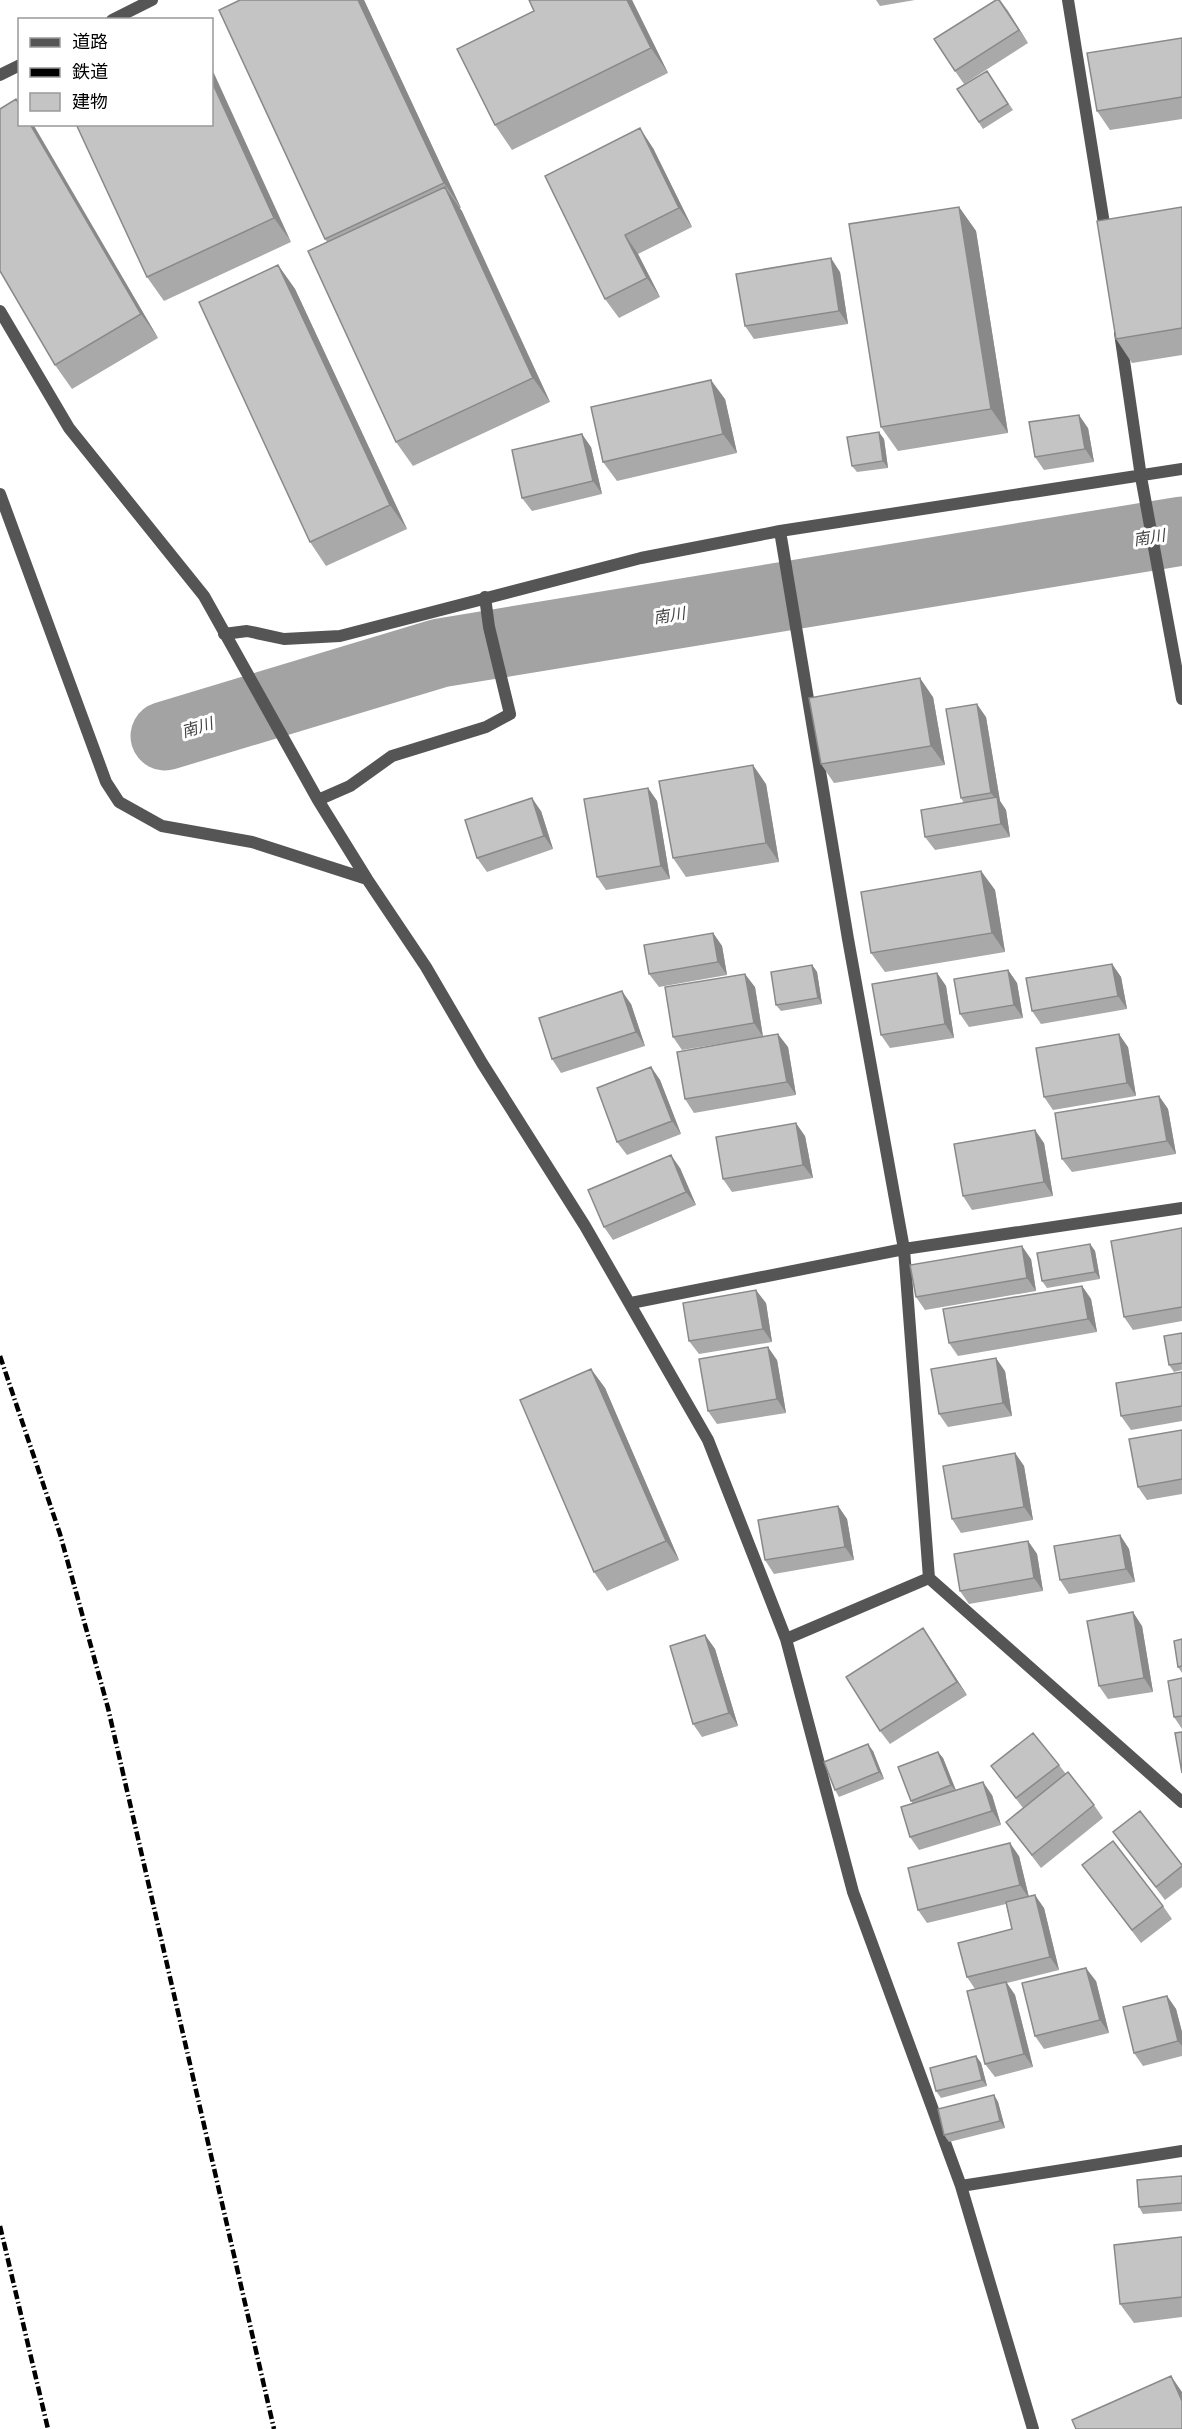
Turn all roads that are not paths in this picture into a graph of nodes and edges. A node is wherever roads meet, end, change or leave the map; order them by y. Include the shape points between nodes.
1 (152, 0) edge
2 (1068, 0) edge
3 (116, 18) edge
4 (18, 66) edge
5 (0, 75) edge
6 (1108, 246) edge
7 (0, 311) edge
8 (1118, 316) edge
9 (1182, 469) edge
10 (1141, 477) junction
11 (0, 494) edge
12 (780, 531) junction
13 (485, 597) junction
14 (224, 634) junction
15 (1182, 699) edge
16 (318, 800) junction
17 (367, 879) junction
18 (1182, 1208) edge
19 (904, 1250) junction
20 (631, 1303) junction
21 (929, 1578) junction
22 (786, 1639) junction
23 (1182, 1802) edge
24 (1182, 2151) edge
25 (961, 2186) junction
26 (1033, 2429) edge

1 - 3 street
2 - 6 street
4 - 5 street
7 - 14 street via 69,428 204,596
8 - 10 street
9 - 10 street
10 - 12 street
10 - 15 street
11 - 17 street via 106,782 119,802 162,825 252,842
12 - 13 street via 641,558
12 - 19 street
13 - 14 street via 340,636 284,639 247,631
13 - 16 street via 510,714 486,727 392,756 350,786
14 - 16 street
16 - 17 street
17 - 20 street via 426,967
18 - 19 street
19 - 20 street
19 - 21 street
20 - 22 street via 708,1440
21 - 22 street
21 - 23 street
22 - 25 street via 853,1892
24 - 25 street
25 - 26 street

